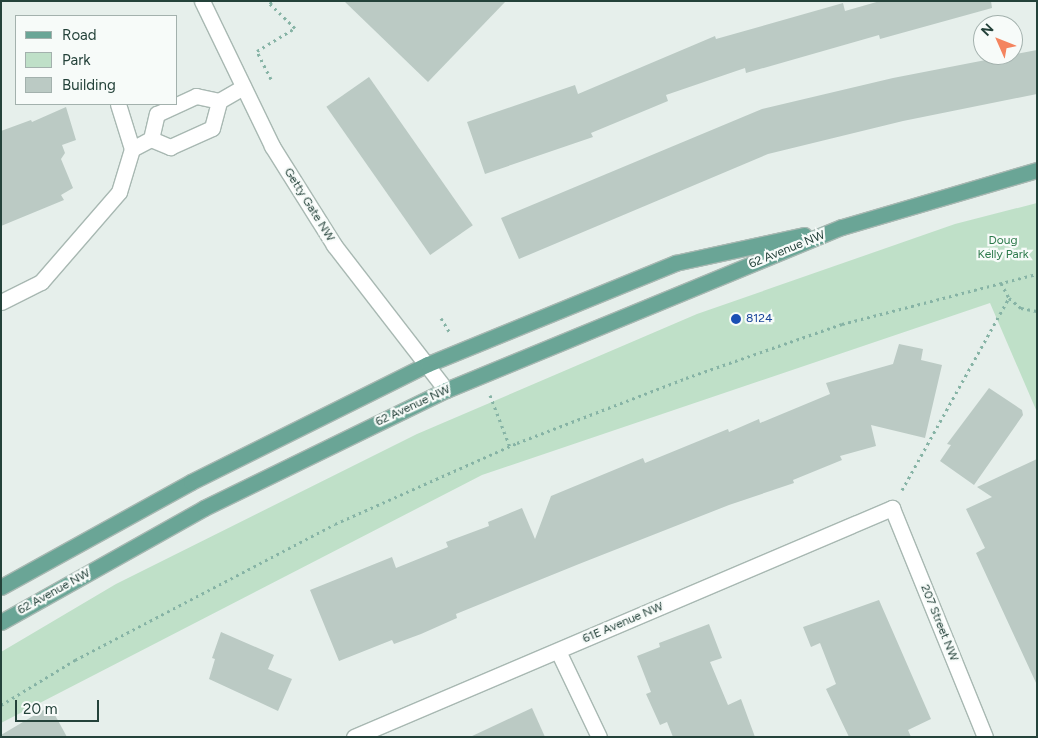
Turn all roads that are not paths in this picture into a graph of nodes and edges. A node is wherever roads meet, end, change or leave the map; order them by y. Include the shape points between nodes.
1 (202, 1) edge
2 (243, 87) junction
3 (219, 101) junction
4 (178, 104) edge
5 (118, 105) edge
6 (176, 105) edge
7 (151, 138) junction
8 (132, 149) junction
9 (1037, 170) edge
10 (842, 227) junction
11 (1, 302) edge
12 (428, 364) junction
13 (446, 390) junction
14 (892, 508) joint
15 (1, 587) edge
16 (1, 622) edge
17 (558, 650) junction
18 (354, 737) edge
19 (599, 737) edge
20 (985, 737) edge

1 - 2 street, Getty Gate NW
2 - 3 street
2 - 12 street, Getty Gate NW via 272,146 334,245
3 - 4 street via 196,96
3 - 7 street via 212,128 170,147
5 - 8 street
6 - 7 street via 157,114
7 - 8 street
8 - 11 street via 119,192 41,282
9 - 10 main road, 62 Avenue NW
10 - 12 main road, 62 Avenue NW via 675,263
10 - 13 main road, 62 Avenue NW
12 - 13 street, Getty Gate NW
12 - 15 main road, 62 Avenue NW via 191,482
13 - 16 main road, 62 Avenue NW via 204,508
14 - 17 street, 61E Avenue NW
14 - 20 street, 207 Street NW
17 - 18 street, 61E Avenue NW
17 - 19 street

